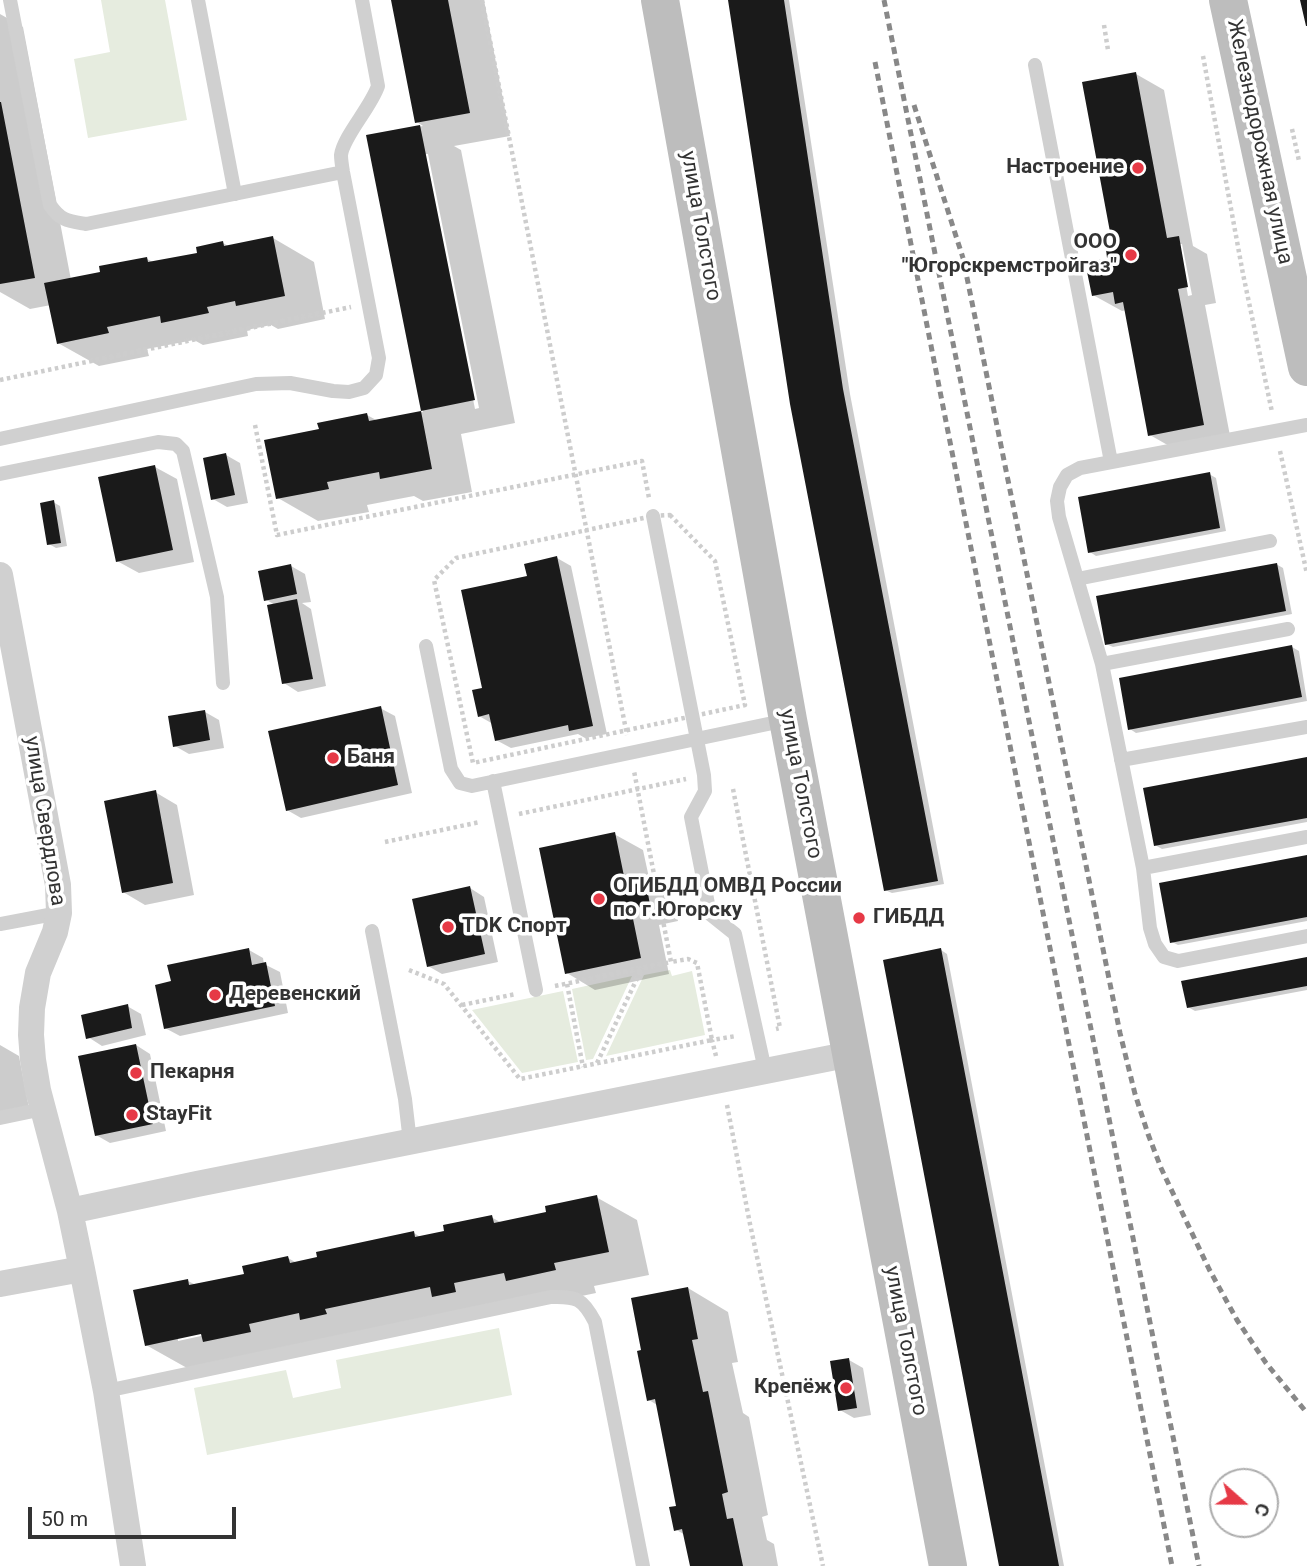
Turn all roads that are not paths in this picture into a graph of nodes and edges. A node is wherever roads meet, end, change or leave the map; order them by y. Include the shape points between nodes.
1 (10, 0) edge
2 (198, 0) edge
3 (362, 0) edge
4 (660, 0) edge
5 (1228, 0) edge
6 (1035, 65) dead end
7 (343, 172) junction
8 (234, 194) junction
9 (1307, 367) edge
10 (1307, 425) edge
11 (0, 439) edge
12 (1111, 462) junction
13 (0, 474) edge
14 (653, 516) road end
15 (1270, 541) dead end
16 (0, 575) edge
17 (1077, 579) junction
18 (1288, 629) dead end
19 (426, 646) dead end
20 (1102, 664) junction
21 (223, 683) dead end
22 (788, 720) junction
23 (1307, 727) edge
24 (696, 738) junction
25 (1121, 760) junction
26 (493, 781) junction
27 (1307, 837) edge
28 (1143, 868) junction
29 (59, 914) junction
30 (0, 924) edge
31 (372, 931) dead end
32 (1307, 936) edge
33 (536, 990) road end
34 (851, 1054) junction
35 (765, 1070) junction
36 (43, 1109) junction
37 (0, 1118) edge
38 (410, 1142) junction
39 (70, 1211) junction
40 (82, 1269) junction
41 (0, 1283) edge
42 (106, 1391) junction
43 (134, 1566) edge
44 (643, 1566) edge
45 (948, 1566) edge

1 - 8 lane via 50,205 58,216 86,224
2 - 8 lane
3 - 7 lane via 378,86 341,154
4 - 22 street, улица Толстого
5 - 9 street, Железнодорожная улица
6 - 12 lane
7 - 8 lane
7 - 11 lane via 379,358 376,375 364,388 349,392 290,383 256,384
10 - 12 lane
12 - 17 lane via 1080,468 1060,486 1059,517
13 - 21 lane via 159,442 176,444 183,451 217,597
14 - 24 lane
15 - 17 lane
16 - 29 street, улица Свердлова via 58,885
17 - 20 lane
18 - 20 lane
19 - 26 lane via 451,769 460,783 472,786
20 - 25 lane
22 - 24 lane
22 - 34 street, улица Толстого
23 - 25 lane
24 - 26 lane
24 - 35 lane via 705,791 691,817 710,914 735,934
25 - 28 lane
26 - 33 lane
27 - 28 lane
28 - 32 lane via 1150,928 1164,957 1178,961
29 - 30 lane
29 - 36 street, улица Свердлова via 38,973 32,1008 33,1060
31 - 38 lane
34 - 35 street
34 - 45 street, улица Толстого
35 - 38 street
36 - 37 lane
36 - 39 street, улица Свердлова
38 - 39 street
39 - 40 street, улица Свердлова
40 - 41 street
40 - 42 street, улица Свердлова
42 - 43 street, улица Свердлова
42 - 44 lane via 571,1296 587,1307 595,1322

